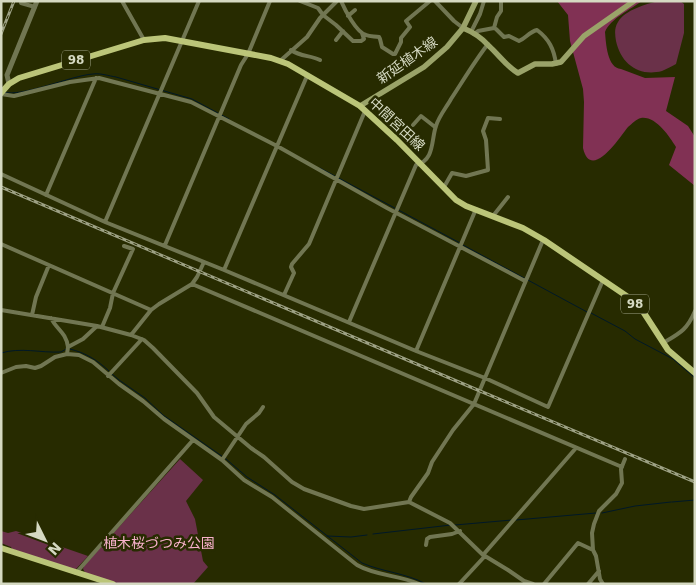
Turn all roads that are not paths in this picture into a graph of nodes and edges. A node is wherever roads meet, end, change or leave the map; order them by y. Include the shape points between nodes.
1 (122, 1) edge
2 (200, 1) edge
3 (270, 1) edge
4 (300, 1) edge
5 (339, 1) edge
6 (430, 1) edge
7 (476, 1) edge
8 (484, 1) edge
9 (501, 1) edge
10 (634, 1) edge
11 (438, 2) edge
12 (21, 3) dead end
13 (36, 4) edge
14 (355, 10) dead end
15 (323, 15) junction
16 (348, 16) junction
17 (463, 28) junction
18 (494, 28) junction
19 (343, 31) junction
20 (362, 33) junction
21 (472, 33) junction
22 (144, 40) junction
23 (182, 40) junction
24 (336, 40) dead end
25 (488, 44) junction
26 (291, 50) junction
27 (248, 54) junction
28 (320, 60) dead end
29 (280, 61) junction
30 (556, 64) junction
31 (307, 76) junction
32 (96, 78) junction
33 (3, 89) edge
34 (160, 93) junction
35 (362, 108) junction
36 (220, 117) junction
37 (500, 119) dead end
38 (413, 125) dead end
39 (435, 127) junction
40 (277, 146) junction
41 (421, 164) junction
42 (1, 174) edge
43 (336, 179) junction
44 (444, 187) junction
45 (46, 194) junction
46 (508, 197) dead end
47 (476, 209) junction
48 (396, 212) junction
49 (493, 216) junction
50 (105, 222) junction
51 (543, 240) junction
52 (1, 244) edge
53 (165, 245) junction
54 (124, 246) dead end
55 (460, 247) junction
56 (204, 262) junction
57 (49, 265) junction
58 (224, 270) junction
59 (602, 280) junction
60 (525, 281) junction
61 (192, 284) junction
62 (113, 293) junction
63 (284, 295) junction
64 (1, 310) edge
65 (152, 310) junction
66 (695, 311) edge
67 (32, 315) junction
68 (51, 318) junction
69 (349, 322) junction
70 (100, 327) junction
71 (130, 335) junction
72 (142, 340) junction
73 (663, 343) junction
74 (68, 347) junction
75 (416, 351) junction
76 (67, 354) junction
77 (1, 373) edge
78 (695, 373) edge
79 (108, 376) junction
80 (484, 378) junction
81 (474, 404) junction
82 (264, 407) dead end
83 (236, 436) junction
84 (193, 440) junction
85 (576, 448) junction
86 (625, 459) dead end
87 (222, 460) junction
88 (622, 467) junction
89 (409, 502) junction
90 (460, 531) junction
91 (426, 545) dead end
92 (1, 548) edge
93 (593, 550) junction
94 (484, 555) junction
95 (599, 571) junction
96 (76, 573) junction
97 (112, 584) edge
98 (419, 584) edge
99 (459, 584) edge
100 (533, 584) edge
101 (544, 584) edge
102 (588, 584) edge
103 (603, 584) edge

1 - 22 street
2 - 23 street
3 - 27 street
4 - 15 street via 318,8
5 - 15 street
5 - 16 street
6 - 20 street via 406,21 410,27 401,38 395,54 382,48 379,37
7 - 17 main road, 新延植木線
8 - 21 street
9 - 18 street via 501,11
10 - 30 main road via 584,36 566,58
11 - 17 street
12 - 13 street
13 - 33 street
14 - 16 street
15 - 19 street
15 - 26 street via 310,33
16 - 20 street
17 - 21 main road
17 - 35 main road, 新延植木線 via 424,67
18 - 21 street
18 - 30 street via 519,41 537,30 554,50
19 - 20 street via 355,42 364,39
19 - 24 street
21 - 25 main road
22 - 23 main road, 中間宮田線 / 98
22 - 33 main road, 中間宮田線 / 98 via 19,78
23 - 27 main road, 中間宮田線 / 98
23 - 34 street
25 - 30 main road via 518,73 535,64
25 - 39 street
26 - 28 street
26 - 29 street
27 - 29 main road, 中間宮田線 / 98
27 - 36 street
29 - 31 main road, 中間宮田線 / 98
31 - 35 main road, 中間宮田線 / 98
31 - 40 street
32 - 33 street via 14,96
32 - 34 street
32 - 45 street
34 - 36 street via 191,102
34 - 50 street
35 - 41 main road, 中間宮田線 / 98
35 - 43 street
36 - 40 street
36 - 53 street
37 - 44 street via 488,118 483,131 488,170 466,176 452,173
38 - 39 street via 421,116
39 - 41 street via 431,152
40 - 43 street
40 - 58 street
41 - 44 main road, 中間宮田線 / 98
41 - 48 street via 416,165
42 - 45 street
43 - 48 street
43 - 63 street via 309,244 292,264 294,272
44 - 47 main road, 中間宮田線 / 98 via 456,200
45 - 50 street
46 - 49 street
47 - 49 main road, 中間宮田線 / 98
47 - 55 street
48 - 55 street
48 - 69 street
49 - 51 main road, 中間宮田線 / 98
50 - 53 street
51 - 59 main road, 中間宮田線 / 98
51 - 60 street
52 - 57 street
53 - 56 street
54 - 62 street via 133,249
55 - 60 street
55 - 75 street
56 - 58 street
56 - 61 street
57 - 62 street
57 - 67 street
58 - 63 street
59 - 73 main road, 中間宮田線 / 98 via 637,305
59 - 80 street via 548,407
60 - 80 street
61 - 65 street
61 - 81 street
62 - 65 street
62 - 70 street via 110,308
63 - 69 street
64 - 67 street
65 - 71 street
66 - 73 street via 685,329
67 - 68 street
68 - 70 street
68 - 74 street via 67,340
69 - 75 street
70 - 71 street
70 - 74 street
71 - 72 street
72 - 79 street
72 - 83 street
73 - 78 main road, 中間宮田線 / 98
74 - 76 street
75 - 80 street
76 - 77 street via 41,366 16,367
76 - 79 street via 86,358
79 - 84 street
80 - 81 street
81 - 85 street
81 - 89 street via 453,430
82 - 83 street
83 - 87 street
83 - 89 street via 292,482 318,495 364,509
84 - 87 street
84 - 96 street
85 - 88 street
85 - 94 street
86 - 88 street
87 - 98 street via 357,565
88 - 93 street via 622,483 599,511 594,524
89 - 90 street
90 - 91 street via 430,537
90 - 94 street
92 - 96 main road
93 - 95 street
93 - 101 street via 578,543
94 - 99 street
94 - 100 street
95 - 102 street
95 - 103 street
96 - 97 main road

